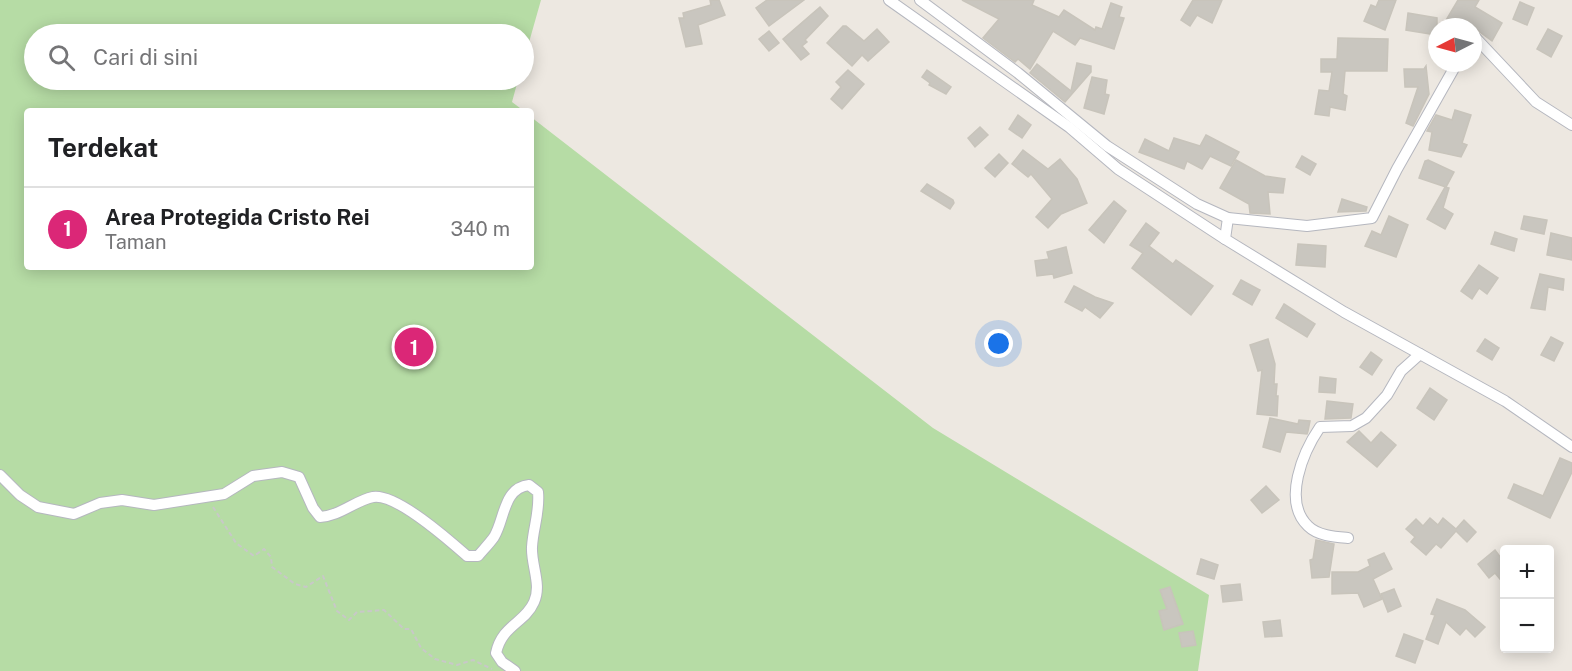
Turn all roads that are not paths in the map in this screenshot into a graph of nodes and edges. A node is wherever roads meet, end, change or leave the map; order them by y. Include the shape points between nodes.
1 (889, 0) edge
2 (920, 0) edge
3 (1482, 45) edge
4 (1452, 72) edge
5 (1572, 125) edge
6 (1228, 219) junction
7 (1225, 239) junction
8 (1420, 354) junction
9 (1572, 447) edge
10 (0, 475) edge
11 (1348, 538) dead end
12 (513, 669) edge

1 - 7 street via 1069,127 1118,169
2 - 6 street via 1107,146 1197,204
3 - 5 street via 1536,102
4 - 6 street via 1372,218 1307,226
6 - 7 street
7 - 8 street
8 - 9 street via 1505,401
8 - 11 street via 1401,370 1387,395 1366,418 1352,426 1320,427 1312,438 1297,480 1299,513 1310,528
10 - 12 street via 39,507 74,514 100,503 122,500 154,505 224,494 253,476 282,472 299,477 320,517 332,517 374,497 392,500 467,556 478,556 494,536 512,493 529,485 538,492 539,504 532,547 537,589 534,603 498,641 496,653

